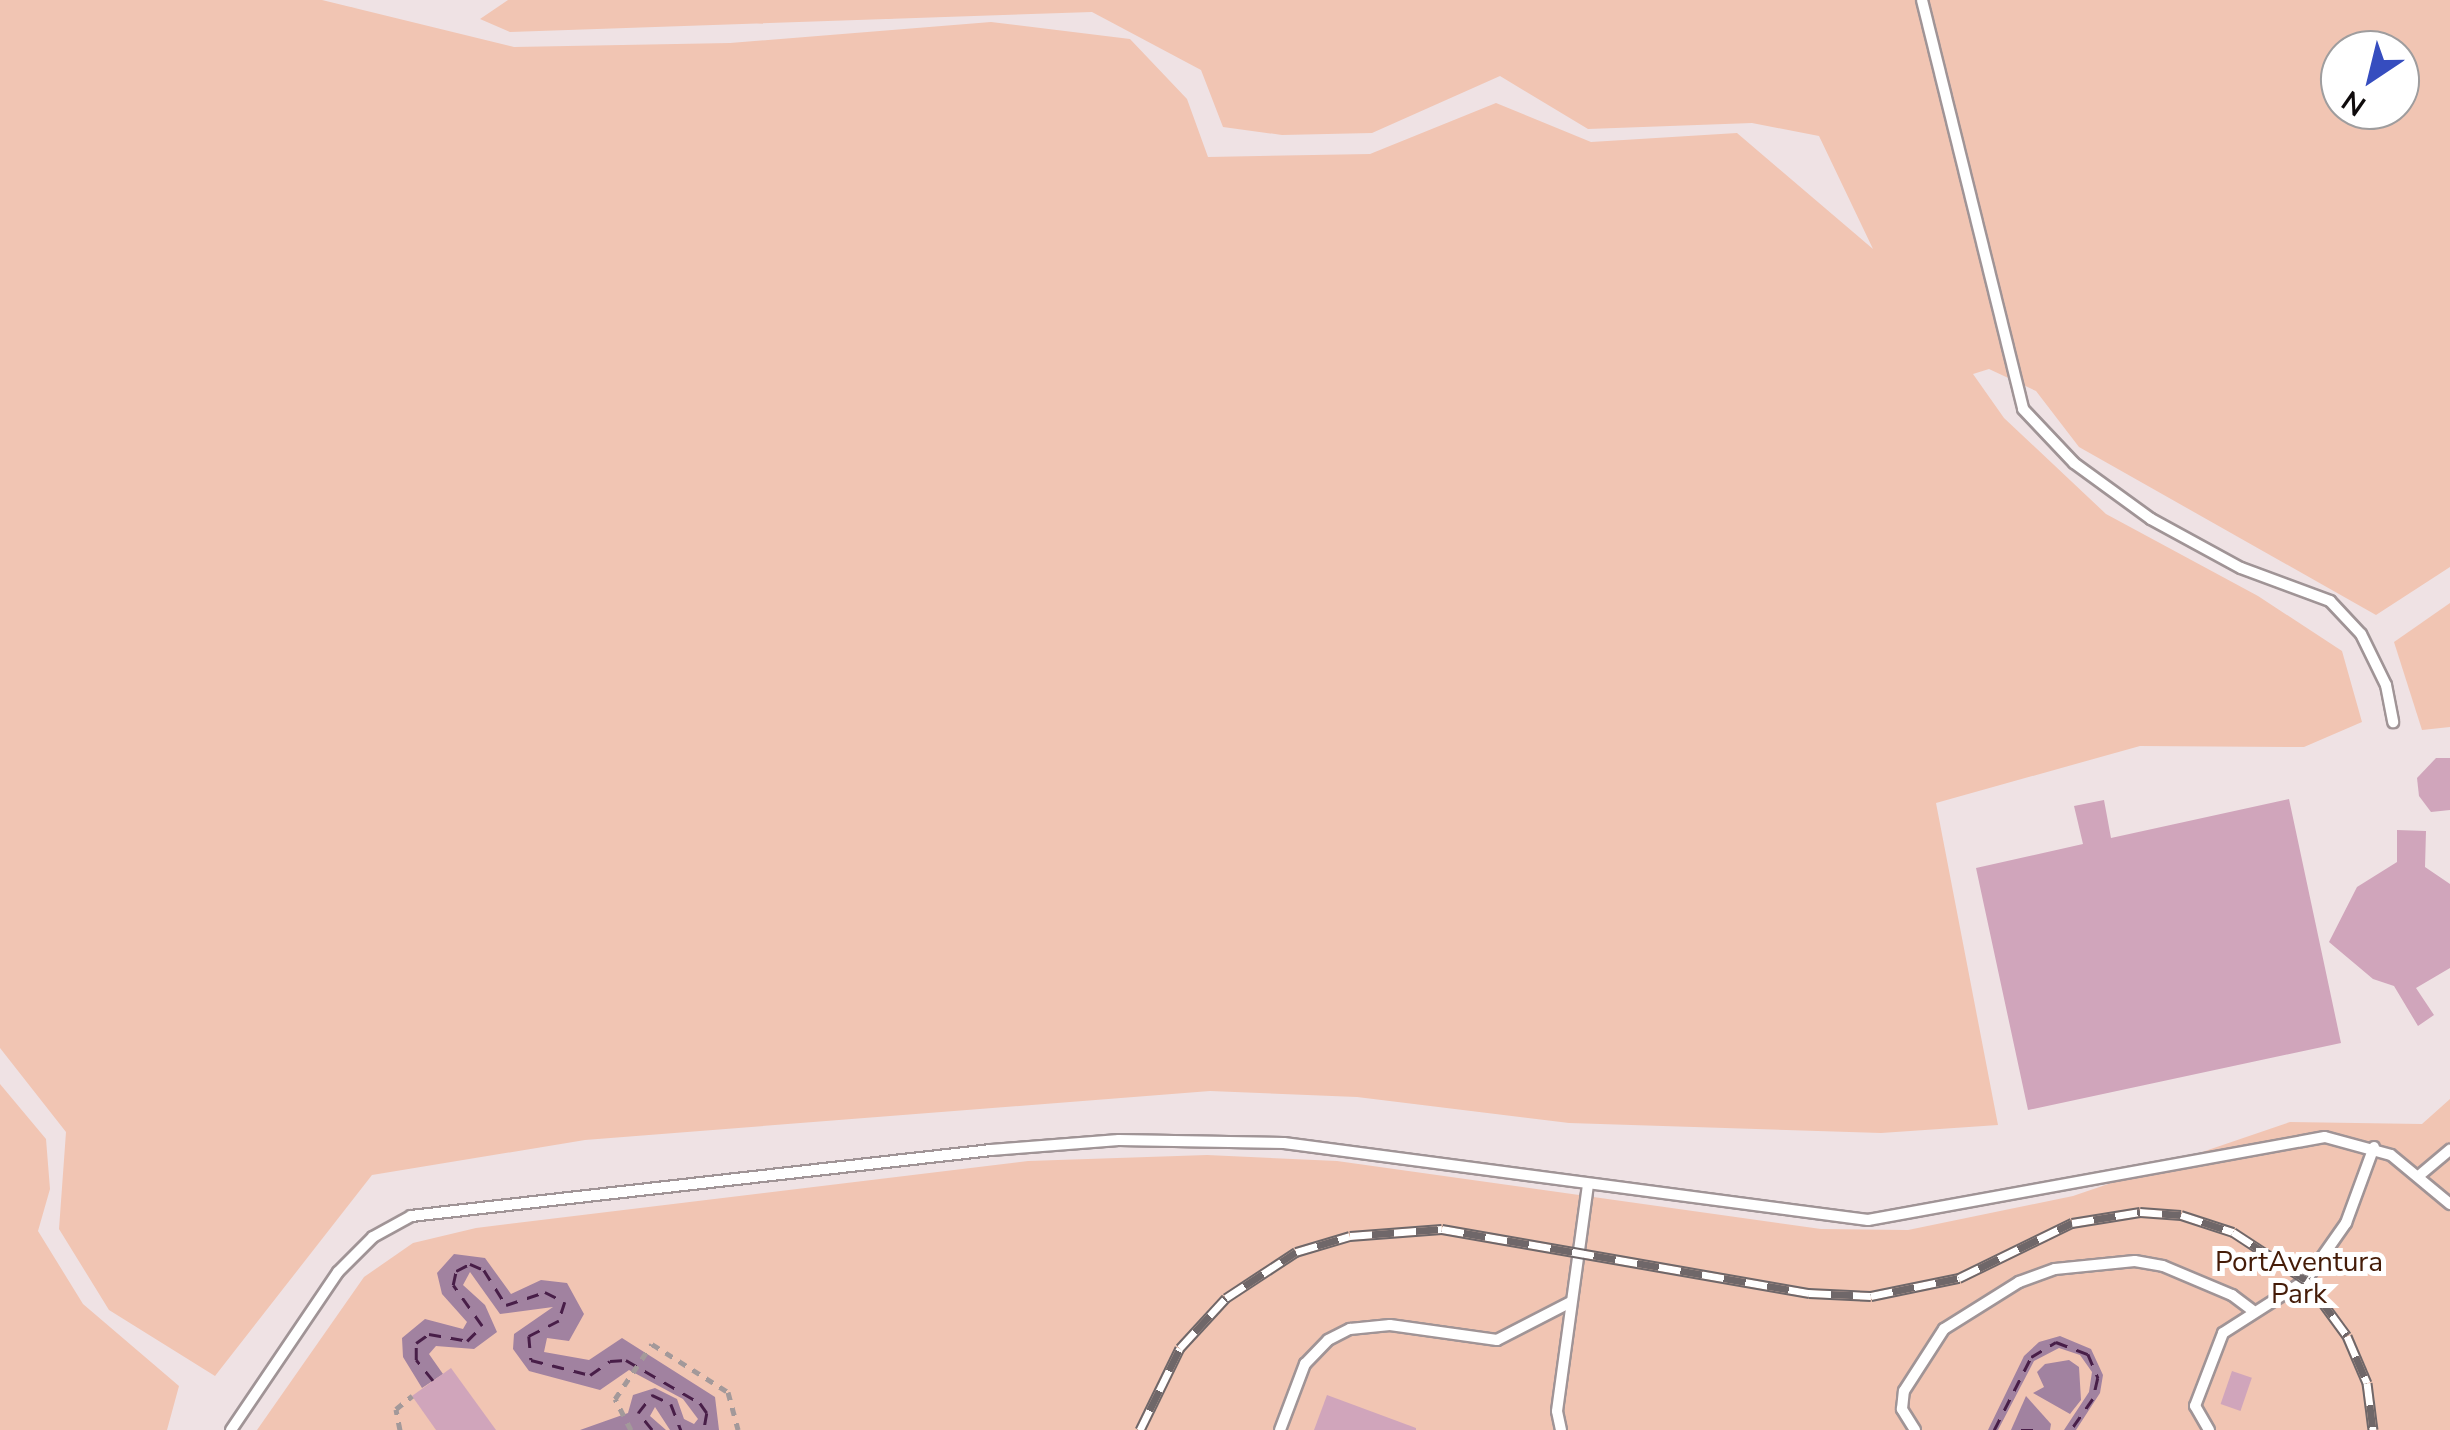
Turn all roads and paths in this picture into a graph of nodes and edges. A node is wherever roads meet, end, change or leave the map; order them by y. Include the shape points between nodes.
1 (1922, 0) edge
2 (2394, 722) dead end
3 (2374, 1148) junction
4 (2450, 1150) edge
5 (2421, 1174) junction
6 (1588, 1186) junction
7 (2450, 1204) edge
8 (1571, 1302) junction
9 (2252, 1310) junction
10 (412, 1396) dead end
11 (230, 1430) edge
12 (400, 1430) edge
13 (631, 1430) edge
14 (738, 1430) edge
15 (1280, 1430) edge
16 (1561, 1430) edge
17 (1915, 1430) edge
18 (2209, 1430) edge

1 - 2 lane via 2024,410 2074,463 2151,519 2240,568 2330,601 2361,634 2386,686
3 - 5 lane
3 - 6 lane via 2300,1138 1868,1220
3 - 9 lane via 2330,1249 2306,1280
4 - 5 lane
5 - 7 lane
6 - 8 lane
6 - 11 lane via 1371,1151 1119,1140 411,1216 373,1237 338,1272
8 - 15 lane via 1497,1340 1390,1325 1350,1329 1305,1364
8 - 16 lane via 1557,1411
9 - 17 lane via 2164,1266 2116,1261 2055,1269 2019,1282 1944,1330 1904,1391 1902,1410
9 - 18 lane via 2223,1333 2205,1369 2195,1406
10 - 12 path via 396,1409
13 - 14 path via 616,1399 649,1348 728,1392

